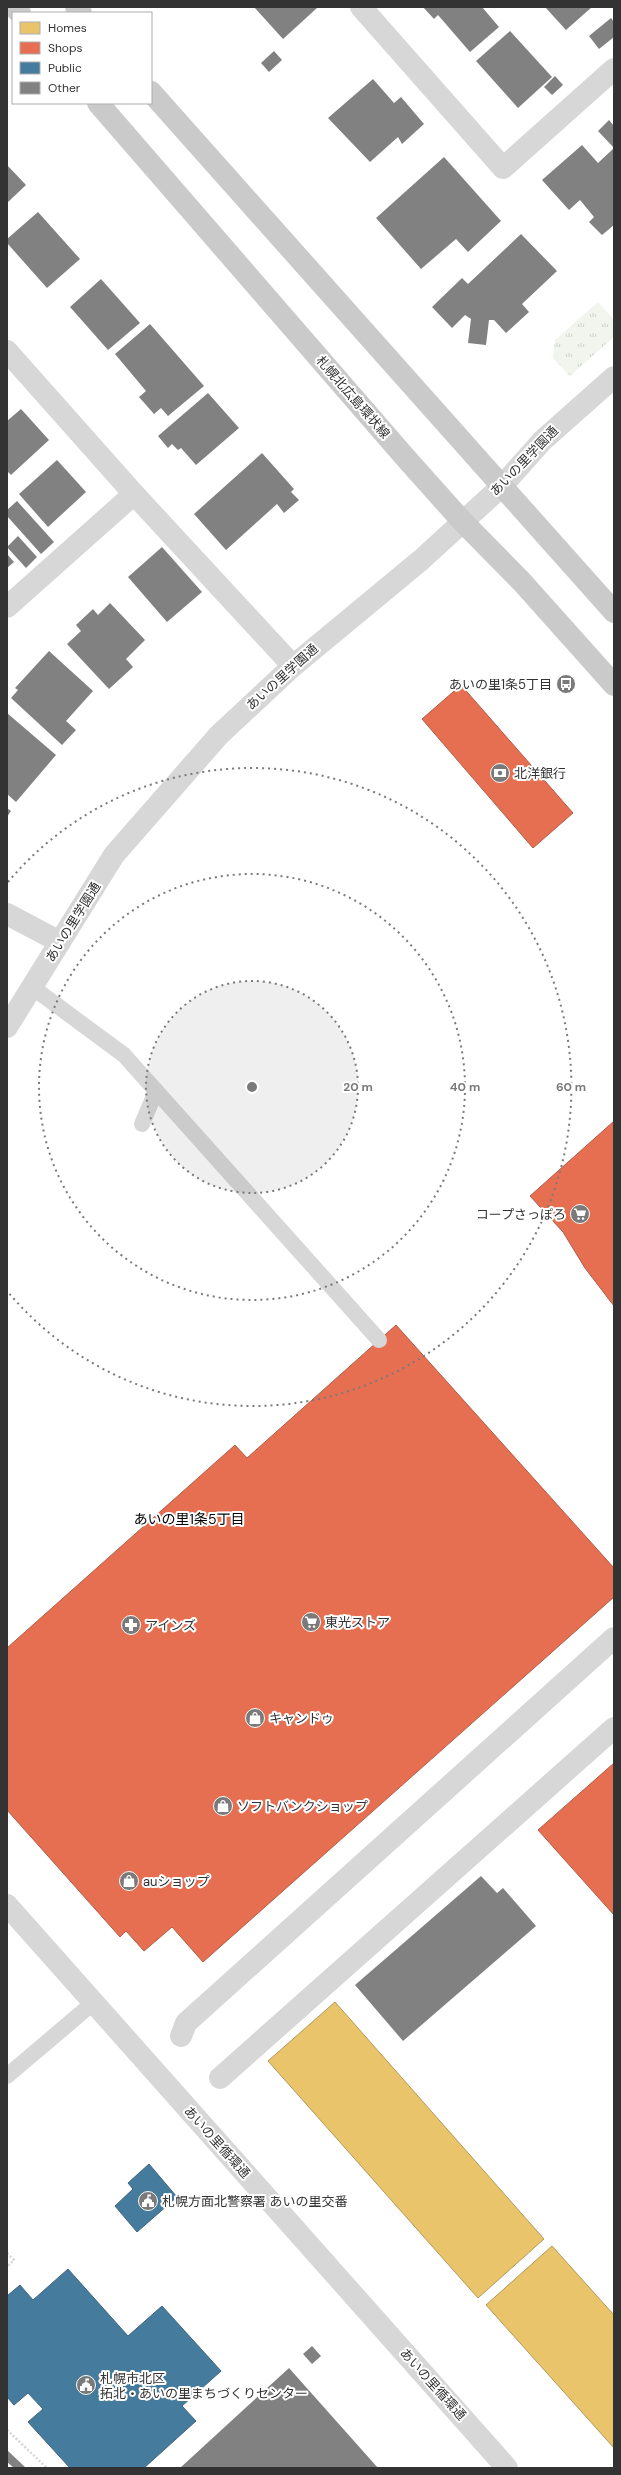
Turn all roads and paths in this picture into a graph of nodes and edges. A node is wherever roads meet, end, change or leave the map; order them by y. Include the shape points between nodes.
1 (361, 7) edge
2 (614, 69) edge
3 (152, 93) edge
4 (99, 104) edge
5 (7, 351) edge
6 (614, 377) edge
7 (502, 486) junction
8 (134, 494) junction
9 (462, 521) junction
10 (7, 606) edge
11 (614, 612) edge
12 (293, 666) junction
13 (614, 685) edge
14 (7, 914) edge
15 (60, 942) junction
16 (32, 987) junction
17 (7, 1027) edge
18 (156, 1091) junction
19 (142, 1124) dead end
20 (379, 1340) dead end
21 (614, 1638) edge
22 (614, 1728) edge
23 (7, 1905) edge
24 (94, 2002) junction
25 (181, 2036) dead end
26 (7, 2076) edge
27 (220, 2078) dead end
28 (7, 2253) edge
29 (7, 2266) edge
30 (7, 2430) edge
31 (47, 2468) edge
32 (507, 2468) edge

1 - 2 street via 503,168
3 - 7 main road
4 - 9 main road, 札幌北広島環状線
5 - 8 street
6 - 7 street, あいの里学園通 via 542,441
7 - 9 street, あいの里学園通
7 - 11 main road
8 - 10 street
8 - 12 street
9 - 12 street, あいの里学園通 via 421,560
9 - 13 main road, 札幌北広島環状線 via 522,582
12 - 15 street, あいの里学園通 via 219,734 114,855
14 - 15 street
15 - 16 street, あいの里学園通
16 - 17 street, あいの里学園通
16 - 18 lane via 124,1055
18 - 19 lane
18 - 20 lane
21 - 25 street via 186,2023
22 - 27 street
23 - 24 street, あいの里循環通
24 - 26 lane
24 - 32 street, あいの里循環通
28 - 29 path via 14,2260
30 - 31 path

